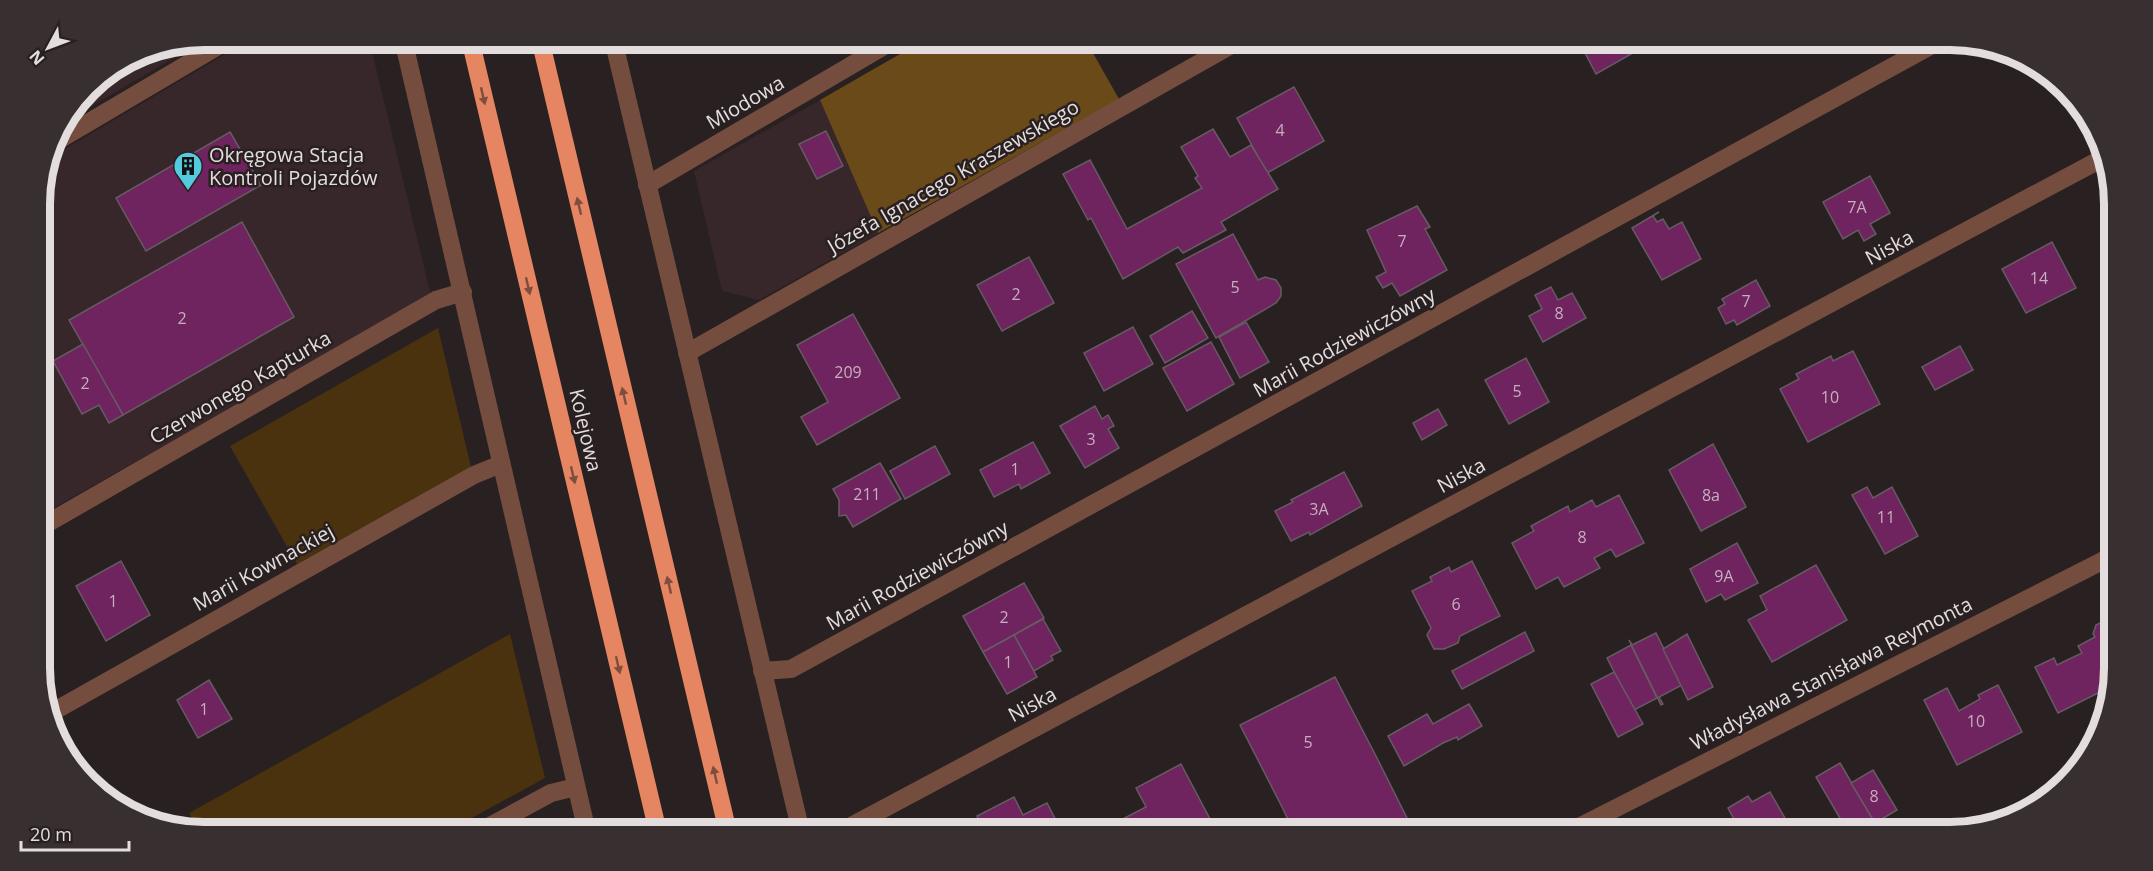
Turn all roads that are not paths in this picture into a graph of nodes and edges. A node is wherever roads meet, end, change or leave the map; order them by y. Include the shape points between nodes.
1 (211, 50) edge
2 (406, 50) edge
3 (473, 50) edge
4 (543, 50) edge
5 (616, 50) edge
6 (877, 50) edge
7 (1223, 50) edge
8 (1923, 50) edge
9 (65, 136) edge
10 (2097, 161) edge
11 (647, 185) junction
12 (463, 292) junction
13 (687, 353) junction
14 (501, 464) junction
15 (50, 522) edge
16 (2104, 560) edge
17 (762, 671) junction
18 (56, 710) edge
19 (576, 786) junction
20 (1590, 821) edge
21 (498, 822) edge
22 (585, 822) edge
23 (656, 822) edge
24 (726, 822) edge
25 (798, 822) edge
26 (859, 822) edge

1 - 9 street
2 - 12 street
3 -> 23 highway, Kolejowa
24 -> 4 highway
5 - 11 street
6 - 11 street, Miodowa
7 - 13 street, Józefa Ignacego Kraszewskiego
8 - 17 street, Marii Rodziewiczówny via 791,669
10 - 26 street, Niska
11 - 13 street
12 - 14 street
12 - 15 street, Czerwonego Kapturka via 436,300
13 - 17 street
14 - 18 street, Marii Kownackiej via 474,475
14 - 19 street
16 - 20 street, Władysława Stanisława Reymonta
17 - 25 street
19 - 21 street via 551,793
19 - 22 street

